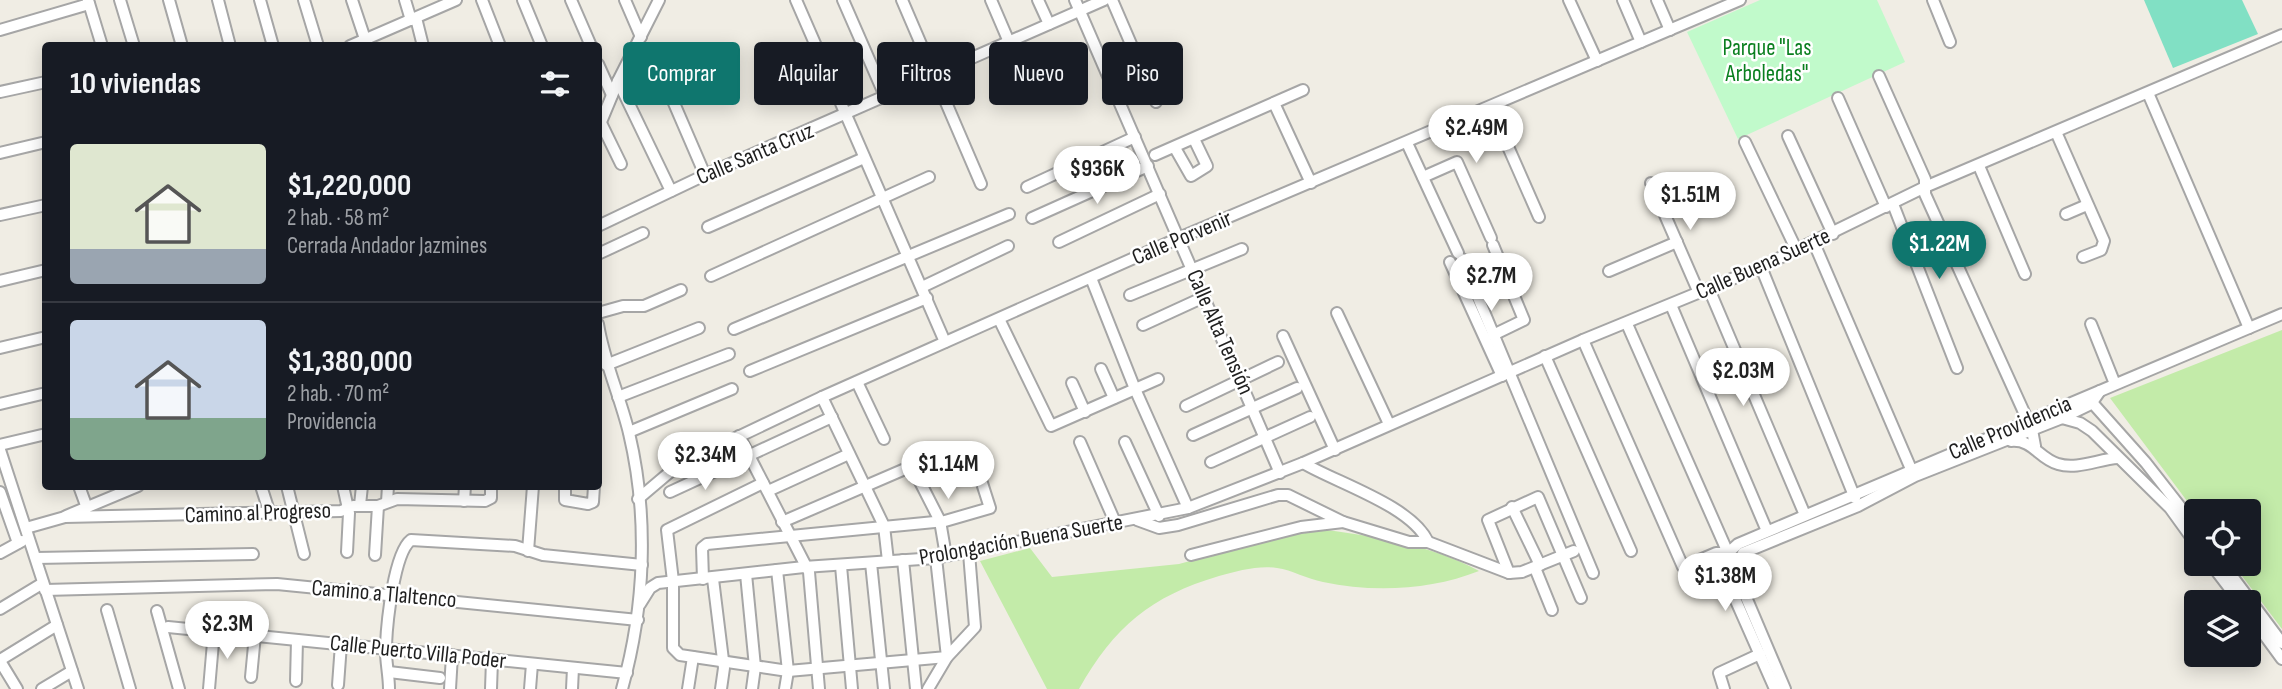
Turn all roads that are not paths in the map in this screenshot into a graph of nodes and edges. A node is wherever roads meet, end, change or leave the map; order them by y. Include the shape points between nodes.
1 (120, 0) edge
2 (169, 0) edge
3 (218, 0) edge
4 (260, 0) edge
5 (304, 0) edge
6 (352, 0) edge
7 (405, 0) edge
8 (456, 0) edge
9 (482, 0) edge
10 (523, 0) edge
11 (571, 0) edge
12 (625, 0) edge
13 (659, 0) edge
14 (796, 0) edge
15 (843, 0) edge
16 (902, 0) edge
17 (991, 0) edge
18 (1038, 0) edge
19 (1104, 0) edge
20 (1112, 0) edge
21 (1569, 0) edge
22 (1623, 0) edge
23 (1657, 0) edge
24 (1740, 0) edge
25 (1933, 0) edge
26 (89, 2) edge
27 (1077, 5) edge
28 (414, 19) junction
29 (1049, 24) junction
30 (0, 30) edge
31 (1670, 30) junction
32 (2282, 35) edge
33 (641, 37) junction
34 (365, 39) junction
35 (101, 42) edge
36 (133, 42) edge
37 (181, 42) edge
38 (229, 42) edge
39 (272, 42) edge
40 (317, 42) edge
41 (359, 42) edge
42 (422, 42) edge
43 (498, 42) edge
44 (540, 42) edge
45 (589, 42) edge
46 (919, 42) edge
47 (1009, 42) joint
48 (1130, 42) edge
49 (1642, 42) junction
50 (1950, 42) dead end
51 (1597, 61) junction
52 (602, 73) edge
53 (1878, 76) dead end
54 (877, 78) edge
55 (618, 81) junction
56 (42, 83) edge
57 (1303, 90) dead end
58 (0, 92) edge
59 (2148, 93) junction
60 (612, 95) junction
61 (1838, 98) dead end
62 (877, 100) edge
63 (1274, 103) junction
64 (675, 105) edge
65 (946, 105) edge
66 (1491, 107) junction
67 (846, 115) junction
68 (602, 121) edge
69 (602, 130) edge
70 (2056, 132) junction
71 (1788, 136) dead end
72 (1135, 137) junction
73 (1194, 139) junction
74 (1745, 142) dead end
75 (42, 143) edge
76 (1407, 143) junction
77 (1175, 148) junction
78 (0, 153) edge
79 (1155, 155) dead end
80 (863, 158) junction
81 (621, 164) dead end
82 (1148, 166) junction
83 (1979, 166) junction
84 (705, 175) junction
85 (929, 177) dead end
86 (1423, 177) junction
87 (1311, 183) junction
88 (1651, 183) dead end
89 (981, 184) dead end
90 (1027, 187) dead end
91 (1925, 187) junction
92 (671, 191) junction
93 (1160, 194) junction
94 (883, 200) junction
95 (2087, 205) junction
96 (42, 206) edge
97 (1889, 206) junction
98 (1009, 214) dead end
99 (2066, 214) dead end
100 (0, 215) edge
101 (1539, 217) dead end
102 (1032, 218) dead end
103 (602, 224) edge
104 (708, 227) dead end
105 (643, 233) dead end
106 (1833, 233) junction
107 (1179, 238) junction
108 (1059, 242) dead end
109 (1677, 242) junction
110 (1814, 243) junction
111 (1008, 246) dead end
112 (1242, 249) dead end
113 (1797, 250) junction
114 (602, 252) edge
115 (908, 256) junction
116 (2083, 257) dead end
117 (1457, 258) junction
118 (1761, 267) junction
119 (1192, 270) junction
120 (42, 271) edge
121 (1609, 271) dead end
122 (2025, 274) dead end
123 (711, 276) dead end
124 (1091, 278) junction
125 (0, 281) edge
126 (681, 290) dead end
127 (1704, 291) junction
128 (924, 292) junction
129 (1130, 295) dead end
130 (1204, 297) junction
131 (1671, 305) junction
132 (602, 312) edge
133 (1338, 313) dead end
134 (2282, 314) edge
135 (999, 319) junction
136 (1627, 324) junction
137 (2091, 324) dead end
138 (1143, 325) dead end
139 (699, 328) dead end
140 (2249, 328) junction
141 (734, 329) dead end
142 (1493, 335) junction
143 (1283, 336) dead end
144 (42, 338) edge
145 (1583, 340) junction
146 (945, 342) junction
147 (602, 344) edge
148 (0, 348) edge
149 (729, 354) dead end
150 (1545, 356) junction
151 (1278, 362) dead end
152 (606, 365) junction
153 (1957, 368) dead end
154 (1101, 369) dead end
155 (750, 370) dead end
156 (1505, 375) junction
157 (1158, 379) dead end
158 (1240, 380) junction
159 (857, 382) junction
160 (1072, 383) dead end
161 (2115, 383) junction
162 (1297, 388) dead end
163 (732, 389) dead end
164 (1135, 389) junction
165 (42, 394) edge
166 (618, 397) junction
167 (822, 397) junction
168 (1114, 398) junction
169 (2089, 400) junction
170 (0, 404) edge
171 (1185, 406) dead end
172 (1253, 408) junction
173 (1085, 412) junction
174 (832, 416) junction
175 (1310, 417) dead end
176 (2062, 418) junction
177 (1389, 424) junction
178 (2029, 426) junction
179 (629, 432) junction
180 (42, 435) edge
181 (1193, 435) dead end
182 (740, 436) junction
183 (1265, 436) junction
184 (884, 439) dead end
185 (1080, 442) dead end
186 (1125, 442) dead end
187 (2001, 442) junction
188 (0, 444) edge
189 (2035, 446) junction
190 (0, 450) edge
191 (1335, 450) junction
192 (849, 454) junction
193 (749, 455) junction
194 (2118, 458) junction
195 (1211, 462) dead end
196 (1303, 463) junction
197 (1911, 469) junction
198 (1280, 473) junction
199 (982, 483) dead end
200 (765, 487) junction
201 (863, 487) junction
202 (80, 490) edge
203 (129, 490) edge
204 (262, 490) edge
205 (288, 490) edge
206 (344, 490) edge
207 (362, 490) edge
208 (387, 490) edge
209 (414, 490) edge
210 (440, 490) edge
211 (465, 490) edge
212 (490, 490) edge
213 (533, 490) edge
214 (565, 490) edge
215 (594, 490) edge
216 (0, 492) edge
217 (670, 492) dead end
218 (1854, 494) junction
219 (638, 499) junction
220 (413, 500) junction
221 (439, 500) junction
222 (464, 501) junction
223 (382, 504) junction
224 (360, 505) junction
225 (1858, 506) junction
226 (347, 507) junction
227 (87, 508) junction
228 (1512, 508) junction
229 (1188, 509) junction
230 (2184, 512) edge
231 (294, 513) junction
232 (270, 514) junction
233 (1805, 515) junction
234 (1159, 516) junction
235 (65, 517) junction
236 (1135, 519) junction
237 (940, 521) junction
238 (782, 522) junction
239 (1115, 522) junction
240 (1343, 522) junction
241 (884, 526) junction
242 (2184, 527) edge
243 (1767, 531) junction
244 (24, 536) junction
245 (790, 536) junction
246 (1429, 542) junction
247 (2, 548) edge
248 (528, 551) junction
249 (1632, 551) dead end
250 (347, 552) dead end
251 (969, 553) junction
252 (1569, 553) junction
253 (1728, 553) junction
254 (253, 554) dead end
255 (304, 554) dead end
256 (375, 555) dead end
257 (1191, 555) dead end
258 (941, 557) junction
259 (36, 558) junction
260 (903, 560) junction
261 (888, 561) junction
262 (871, 563) junction
263 (642, 565) junction
264 (841, 566) junction
265 (1537, 566) junction
266 (804, 567) junction
267 (777, 570) junction
268 (1509, 573) junction
269 (1593, 573) dead end
270 (746, 574) junction
271 (2220, 576) edge
272 (2231, 576) edge
273 (708, 579) junction
274 (673, 580) junction
275 (44, 587) junction
276 (2231, 590) edge
277 (392, 593) junction
278 (1581, 598) dead end
279 (640, 604) junction
280 (0, 609) edge
281 (107, 610) dead end
282 (1552, 610) dead end
283 (157, 611) dead end
284 (638, 621) junction
285 (57, 625) junction
286 (2261, 626) edge
287 (168, 627) dead end
288 (214, 631) junction
289 (255, 635) junction
290 (297, 640) junction
291 (2276, 640) edge
292 (341, 644) junction
293 (386, 647) junction
294 (1760, 654) junction
295 (452, 655) junction
296 (693, 657) junction
297 (947, 657) junction
298 (913, 658) junction
299 (2282, 659) edge
300 (0, 660) edge
301 (492, 660) junction
302 (882, 661) junction
303 (722, 662) junction
304 (532, 664) junction
305 (849, 665) junction
306 (573, 667) junction
307 (755, 667) junction
308 (819, 669) junction
309 (72, 671) junction
310 (788, 671) junction
311 (389, 672) junction
312 (626, 673) junction
313 (251, 677) dead end
314 (440, 678) dead end
315 (296, 681) dead end
316 (338, 685) dead end
317 (17, 689) edge
318 (42, 689) edge
319 (78, 689) edge
320 (130, 689) edge
321 (179, 689) edge
322 (209, 689) edge
323 (389, 689) edge
324 (450, 689) edge
325 (491, 689) edge
326 (530, 689) edge
327 (572, 689) edge
328 (622, 689) edge
329 (688, 689) edge
330 (721, 689) edge
331 (752, 689) edge
332 (785, 689) edge
333 (819, 689) edge
334 (852, 689) edge
335 (884, 689) edge
336 (916, 689) edge
337 (928, 689) edge
338 (1724, 689) edge
339 (1775, 689) edge
340 (1785, 689) edge

1 - 36 street
2 - 37 street
3 - 38 street
4 - 39 street
5 - 40 street
6 - 34 street
7 - 28 street
8 - 28 street
9 - 43 street
10 - 44 street
11 - 45 street
12 - 33 street
13 - 33 street
14 - 67 street
15 - 54 street
16 - 46 street
17 - 47 street
18 - 29 street
19 - 27 street, Calle Santa Cruz
20 - 48 street
21 - 51 street
22 - 49 street
23 - 31 street
24 - 31 street, Calle Porvenir
25 - 50 street
26 - 30 street
26 - 35 street
27 - 29 street, Calle Santa Cruz
27 - 72 street, Calle Alta Tensión
28 - 34 street
28 - 42 street
29 - 47 street, Calle Santa Cruz
31 - 49 street, Calle Porvenir
32 - 59 street, Calle Buena Suerte
33 - 55 street
34 - 41 street
49 - 51 street, Calle Porvenir
51 - 66 street, Calle Porvenir
52 - 60 street
53 - 91 street
55 - 60 street
55 - 92 street
56 - 58 street
57 - 63 street
59 - 70 street, Calle Buena Suerte
59 - 140 street
60 - 68 street
61 - 97 street
62 - 67 street, Calle Santa Cruz
63 - 73 street
63 - 87 street
64 - 84 street
65 - 89 street
66 - 76 street, Calle Porvenir
66 - 101 street
67 - 80 street
67 - 84 street, Calle Santa Cruz
69 - 81 street
70 - 83 street, Calle Buena Suerte
70 - 95 street
71 - 106 street
72 - 82 street, Calle Alta Tensión
72 - 90 street
73 - 77 street
73 - 77 street via 1207,166 1191,176
74 - 113 street
75 - 78 street
76 - 86 street
76 - 87 street, Calle Porvenir
77 - 79 street
80 - 94 street
80 - 104 street
82 - 93 street, Calle Alta Tensión
82 - 102 street
83 - 91 street, Calle Buena Suerte
83 - 122 street
84 - 92 street, Calle Santa Cruz
85 - 94 street
86 - 117 street
86 - 142 street via 1457,162 1524,320
87 - 107 street, Calle Porvenir
88 - 109 street
91 - 97 street, Calle Buena Suerte
91 - 178 street
92 - 103 street, Calle Santa Cruz
93 - 107 street, Calle Alta Tensión
93 - 108 street
94 - 115 street
94 - 123 street
95 - 99 street
95 - 116 street via 2104,246
96 - 100 street
97 - 106 street, Calle Buena Suerte
97 - 153 street
98 - 115 street
105 - 114 street
106 - 110 street, Calle Buena Suerte
107 - 119 street, Calle Alta Tensión
107 - 124 street, Calle Porvenir
109 - 121 street
109 - 127 street
110 - 113 street, Calle Buena Suerte
110 - 197 street
111 - 128 street
112 - 119 street
113 - 118 street, Calle Buena Suerte
115 - 128 street
115 - 141 street
117 - 142 street
117 - 156 street
118 - 127 street, Calle Buena Suerte
118 - 218 street
119 - 129 street
119 - 130 street, Calle Alta Tensión
120 - 125 street
124 - 135 street, Calle Porvenir
124 - 164 street
126 - 132 street via 644,306
127 - 131 street, Calle Buena Suerte
127 - 233 street
128 - 146 street
128 - 155 street
130 - 138 street
130 - 158 street, Calle Alta Tensión
131 - 136 street, Calle Buena Suerte
131 - 243 street
133 - 177 street
134 - 140 street, Calle Providencia
135 - 146 street, Calle Porvenir
135 - 173 street via 1048,423 1056,426
136 - 145 street, Calle Buena Suerte
136 - 253 street
137 - 161 street
139 - 152 street
140 - 161 street, Calle Providencia
142 - 156 street
143 - 191 street
144 - 148 street
145 - 150 street, Calle Buena Suerte
145 - 253 street via 1683,567 1716,553
146 - 159 street, Calle Porvenir
147 - 152 street
149 - 166 street
150 - 156 street, Calle Buena Suerte
150 - 249 street
151 - 158 street
152 - 166 street
154 - 168 street
156 - 177 street, Calle Buena Suerte
156 - 269 street
157 - 164 street
158 - 171 street
158 - 172 street, Calle Alta Tensión
159 - 167 street, Calle Porvenir
159 - 184 street
160 - 173 street
161 - 169 street, Calle Providencia
162 - 172 street
163 - 179 street
164 - 168 street
164 - 229 street
165 - 170 street
166 - 179 street
167 - 174 street
167 - 182 street, Calle Porvenir
168 - 173 street
169 - 176 street, Calle Providencia
169 - 178 street, Calle Providencia
169 - 230 street
172 - 181 street
172 - 183 street, Calle Alta Tensión
174 - 192 street
174 - 193 street
175 - 183 street
176 - 178 street, Calle Providencia
176 - 194 street via 2092,431
177 - 191 street, Calle Buena Suerte
178 - 187 street, Calle Providencia
178 - 189 street
178 - 197 street, Calle Providencia
179 - 219 street
180 - 188 street
182 - 193 street
182 - 219 street, Calle Porvenir via 664,473
183 - 195 street
183 - 198 street, Calle Alta Tensión
185 - 239 street
186 - 234 street
187 - 189 street via 2018,440
187 - 225 street, Calle Providencia
189 - 194 street via 2060,465
190 - 244 street
191 - 196 street, Calle Buena Suerte
192 - 200 street
192 - 201 street
193 - 200 street
193 - 217 street
194 - 242 street
196 - 198 street, Calle Buena Suerte
196 - 246 street via 1375,496
197 - 218 street, Calle Providencia
198 - 229 street, Prolongación Buena Suerte
199 - 237 street via 990,508
200 - 238 street
200 - 274 street via 667,530
201 - 237 street via 912,466
201 - 238 street
201 - 241 street
202 - 227 street
203 - 227 street
204 - 232 street
205 - 231 street
206 - 226 street
207 - 224 street
208 - 223 street
209 - 220 street
210 - 221 street
211 - 222 street
212 - 222 street, Camino al Progreso via 489,501
213 - 248 street
214 - 215 street via 565,500 588,505 593,502
216 - 244 street
218 - 225 street
218 - 233 street, Calle Providencia
219 - 263 street
220 - 221 street, Camino al Progreso
220 - 223 street, Camino al Progreso
221 - 222 street, Camino al Progreso
223 - 224 street, Camino al Progreso
223 - 256 street
224 - 226 street, Camino al Progreso
225 - 340 street, Calle Providencia via 1752,547 1737,561 1736,569
226 - 231 street, Camino al Progreso
226 - 250 street
227 - 235 street
228 - 252 street via 1534,497 1542,500
228 - 265 street
228 - 268 street via 1488,520
229 - 234 street, Prolongación Buena Suerte
231 - 232 street, Camino al Progreso
231 - 255 street
232 - 235 street, Camino al Progreso
233 - 243 street, Calle Providencia
234 - 236 street, Prolongación Buena Suerte
235 - 244 street, Camino al Progreso
236 - 239 street, Prolongación Buena Suerte
236 - 240 street via 1159,528 1278,495 1298,499
237 - 241 street
237 - 258 street
238 - 245 street
239 - 251 street, Prolongación Buena Suerte
240 - 246 street via 1409,542
240 - 257 street via 1301,527
241 - 245 street
241 - 261 street
243 - 253 street, Calle Providencia
244 - 247 street, Camino al Progreso
244 - 259 street
245 - 266 street
245 - 273 street via 703,545
246 - 268 street
248 - 263 street
248 - 277 street via 515,546 411,540 403,546
251 - 258 street, Prolongación Buena Suerte
251 - 297 street via 975,627
252 - 265 street
252 - 278 street
253 - 294 street via 1729,585
254 - 259 street
258 - 260 street, Prolongación Buena Suerte
258 - 297 street
259 - 275 street
260 - 261 street, Prolongación Buena Suerte
260 - 298 street
261 - 262 street, Prolongación Buena Suerte
262 - 264 street, Prolongación Buena Suerte
262 - 302 street
263 - 279 street
264 - 266 street, Prolongación Buena Suerte
264 - 305 street
265 - 268 street
265 - 282 street
266 - 267 street, Prolongación Buena Suerte
266 - 308 street via 809,572
267 - 270 street, Prolongación Buena Suerte
267 - 310 street
270 - 273 street, Prolongación Buena Suerte
270 - 307 street
271 - 276 street
272 - 291 street
273 - 274 street, Prolongación Buena Suerte
273 - 303 street
274 - 279 street, Prolongación Buena Suerte via 654,585
274 - 296 street via 673,648 680,655
275 - 277 street, Camino a Tlaltenco via 261,583
275 - 280 street
275 - 285 street
277 - 284 street, Camino a Tlaltenco
277 - 293 street
279 - 284 street
281 - 320 street
283 - 321 street
284 - 312 street
285 - 300 street
285 - 309 street
286 - 291 street
287 - 288 street, Calle Puerto Villa Poder
288 - 289 street, Calle Puerto Villa Poder
288 - 322 street
289 - 290 street, Calle Puerto Villa Poder
289 - 313 street
290 - 292 street, Calle Puerto Villa Poder
290 - 315 street
291 - 299 street
292 - 293 street, Calle Puerto Villa Poder
292 - 316 street
293 - 295 street, Calle Puerto Villa Poder
293 - 311 street
294 - 338 street via 1722,671 1719,677
294 - 339 street
295 - 301 street, Calle Puerto Villa Poder
295 - 324 street
296 - 303 street
296 - 329 street
297 - 298 street
297 - 337 street
298 - 302 street
298 - 336 street
300 - 317 street
301 - 304 street, Calle Puerto Villa Poder
301 - 325 street
302 - 305 street
302 - 335 street
303 - 307 street
303 - 330 street
304 - 306 street, Calle Puerto Villa Poder
304 - 326 street
305 - 308 street
305 - 334 street
306 - 312 street, Calle Puerto Villa Poder
306 - 327 street
307 - 310 street
307 - 331 street
308 - 310 street
308 - 333 street
309 - 318 street
309 - 319 street
310 - 332 street
311 - 314 street
311 - 323 street
312 - 328 street

